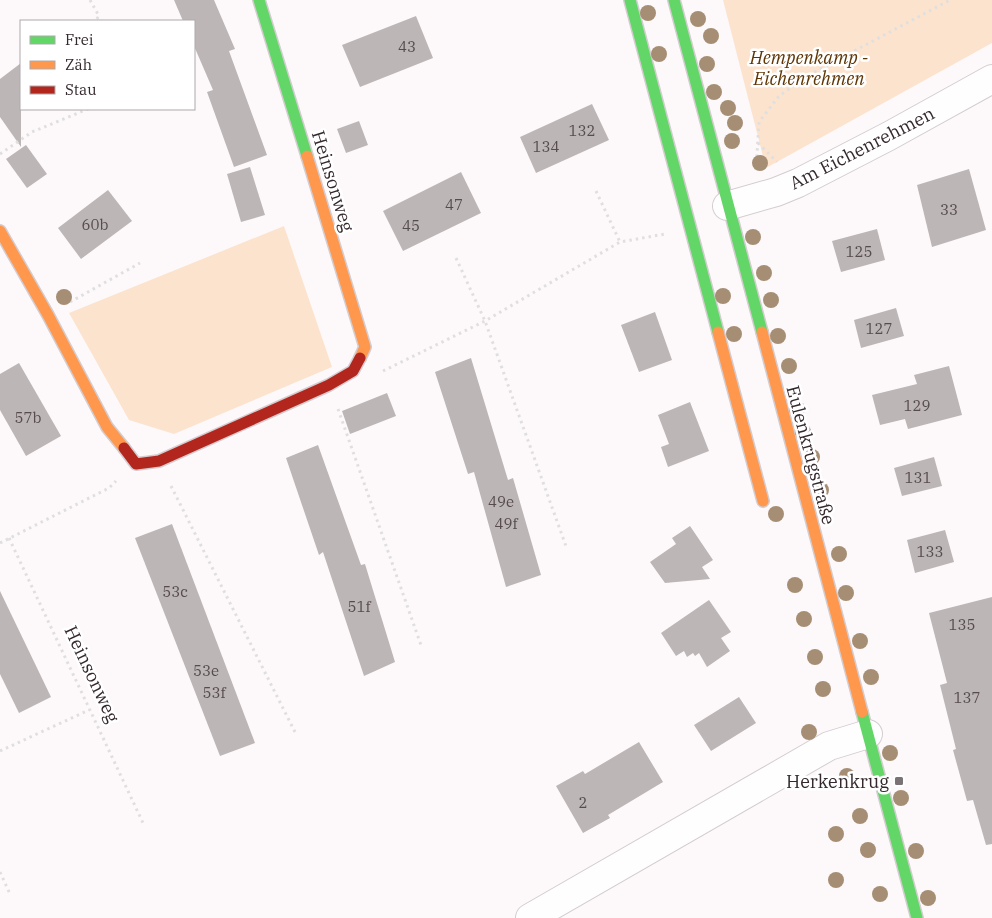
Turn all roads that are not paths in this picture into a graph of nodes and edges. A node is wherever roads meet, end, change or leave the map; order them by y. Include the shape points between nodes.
1 (259, 0) edge
2 (630, 0) edge
3 (674, 0) edge
4 (992, 78) edge
5 (727, 206) junction
6 (0, 231) edge
7 (763, 501) dead end
8 (868, 734) junction
9 (530, 918) edge
10 (917, 918) edge

1 - 6 street, Heinsonweg via 365,346 353,371 329,385 159,461 136,464 106,427 48,314
2 - 7 street
3 - 5 street, Eulenkrugstraße
4 - 5 street, Am Eichenrehmen via 798,183
5 - 8 street, Eulenkrugstraße
8 - 9 street via 829,746
8 - 10 street, Eulenkrugstraße

